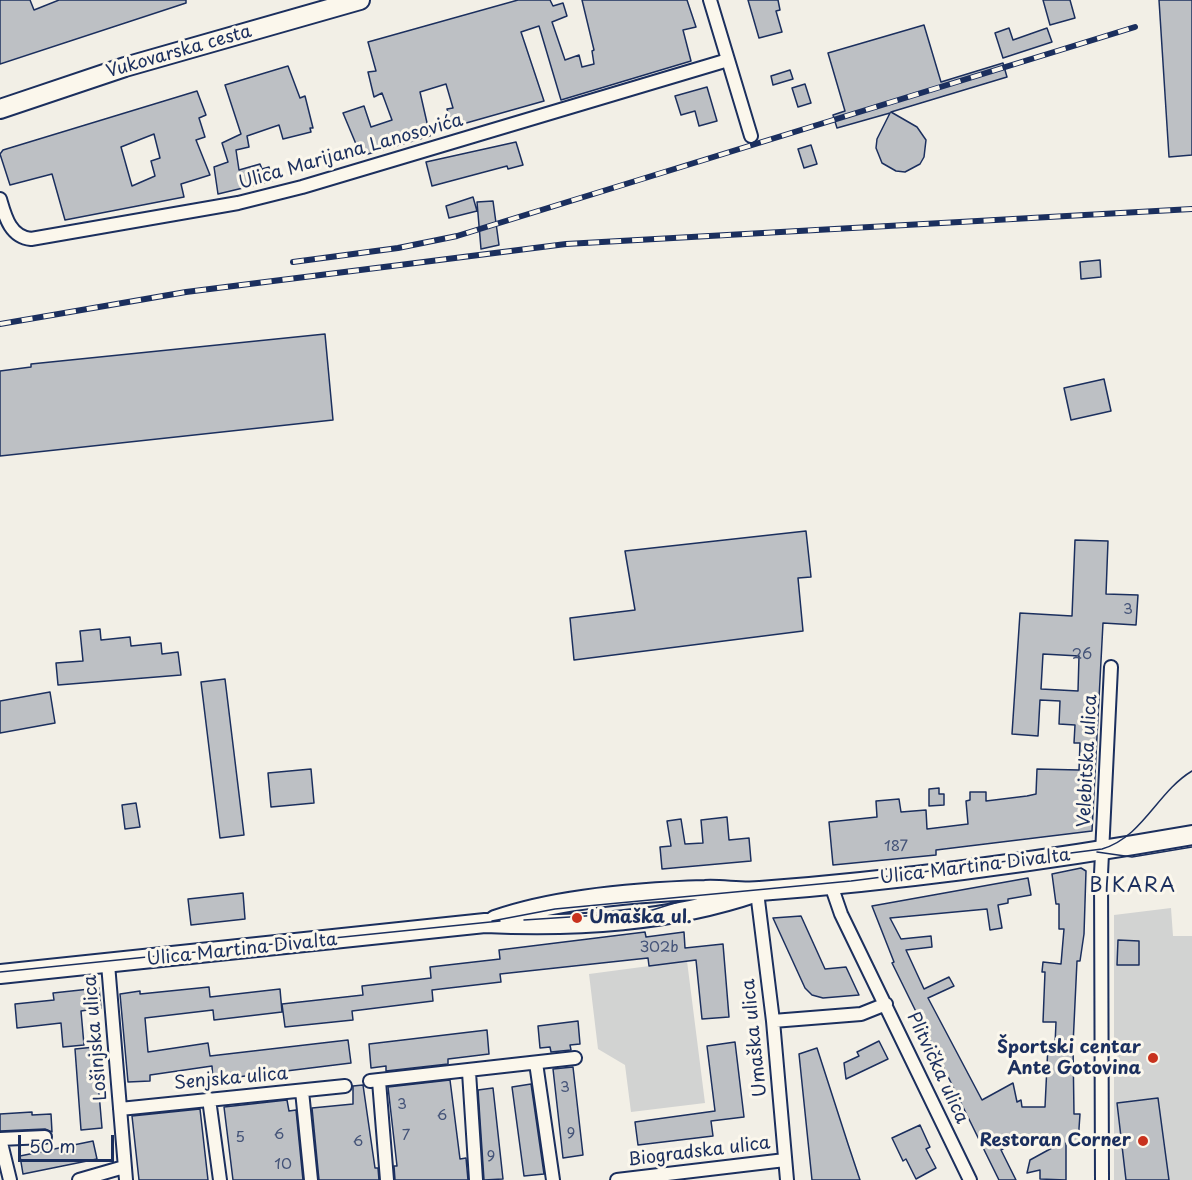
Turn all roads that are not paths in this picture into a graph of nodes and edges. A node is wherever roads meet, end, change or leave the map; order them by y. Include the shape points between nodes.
1 (360, 0) edge
2 (710, 0) edge
3 (728, 60) junction
4 (0, 109) edge
5 (751, 136) dead end
6 (0, 199) edge
7 (1111, 667) dead end
8 (1192, 835) edge
9 (1102, 851) junction
10 (831, 885) junction
11 (757, 892) junction
12 (108, 964) junction
13 (0, 974) edge
14 (886, 1004) junction
15 (773, 1021) junction
16 (575, 1058) dead end
17 (537, 1063) junction
18 (469, 1072) junction
19 (345, 1086) dead end
20 (302, 1090) junction
21 (209, 1099) junction
22 (120, 1109) junction
23 (45, 1137) dead end
24 (0, 1139) edge
25 (785, 1160) junction
26 (125, 1174) edge
27 (10, 1180) edge
28 (80, 1180) edge
29 (220, 1180) edge
30 (310, 1180) edge
31 (387, 1180) edge
32 (476, 1180) edge
33 (553, 1180) edge
34 (617, 1180) edge
35 (787, 1180) edge
36 (970, 1180) edge
37 (1102, 1180) edge

1 - 4 street, Vukovarska cesta via 125,67
2 - 3 street
3 - 5 street
3 - 6 street, Ulica Marijana Lanosovića via 302,188 238,203 31,239 21,238 13,231
7 - 9 street, Velebitska ulica
8 - 9 street, Ulica Martina Divalta
9 - 10 street, Ulica Martina Divalta
9 - 37 street, Velebitska ulica
10 - 11 street, Ulica Martina Divalta
10 - 14 street, Plitvička ulica via 841,914
11 - 12 street, Ulica Martina Divalta via 687,891 559,903 485,923
11 - 15 street, Umaška ulica
12 - 13 street, Ulica Martina Divalta
12 - 22 street, Lošinjska ulica
14 - 15 street, Plitvička ulica via 861,1014
14 - 36 street, Plitvička ulica
15 - 25 street, Umaška ulica
16 - 17 street
17 - 18 street
17 - 33 street
18 - 31 street via 374,1081
18 - 32 street
19 - 20 street, Senjska ulica
20 - 21 street, Senjska ulica
20 - 30 street
21 - 22 street, Senjska ulica
21 - 29 street
22 - 26 street, Lošinjska ulica
23 - 24 street
24 - 27 street
25 - 34 street, Biogradska ulica
25 - 35 street, Umaška ulica
26 - 28 street

